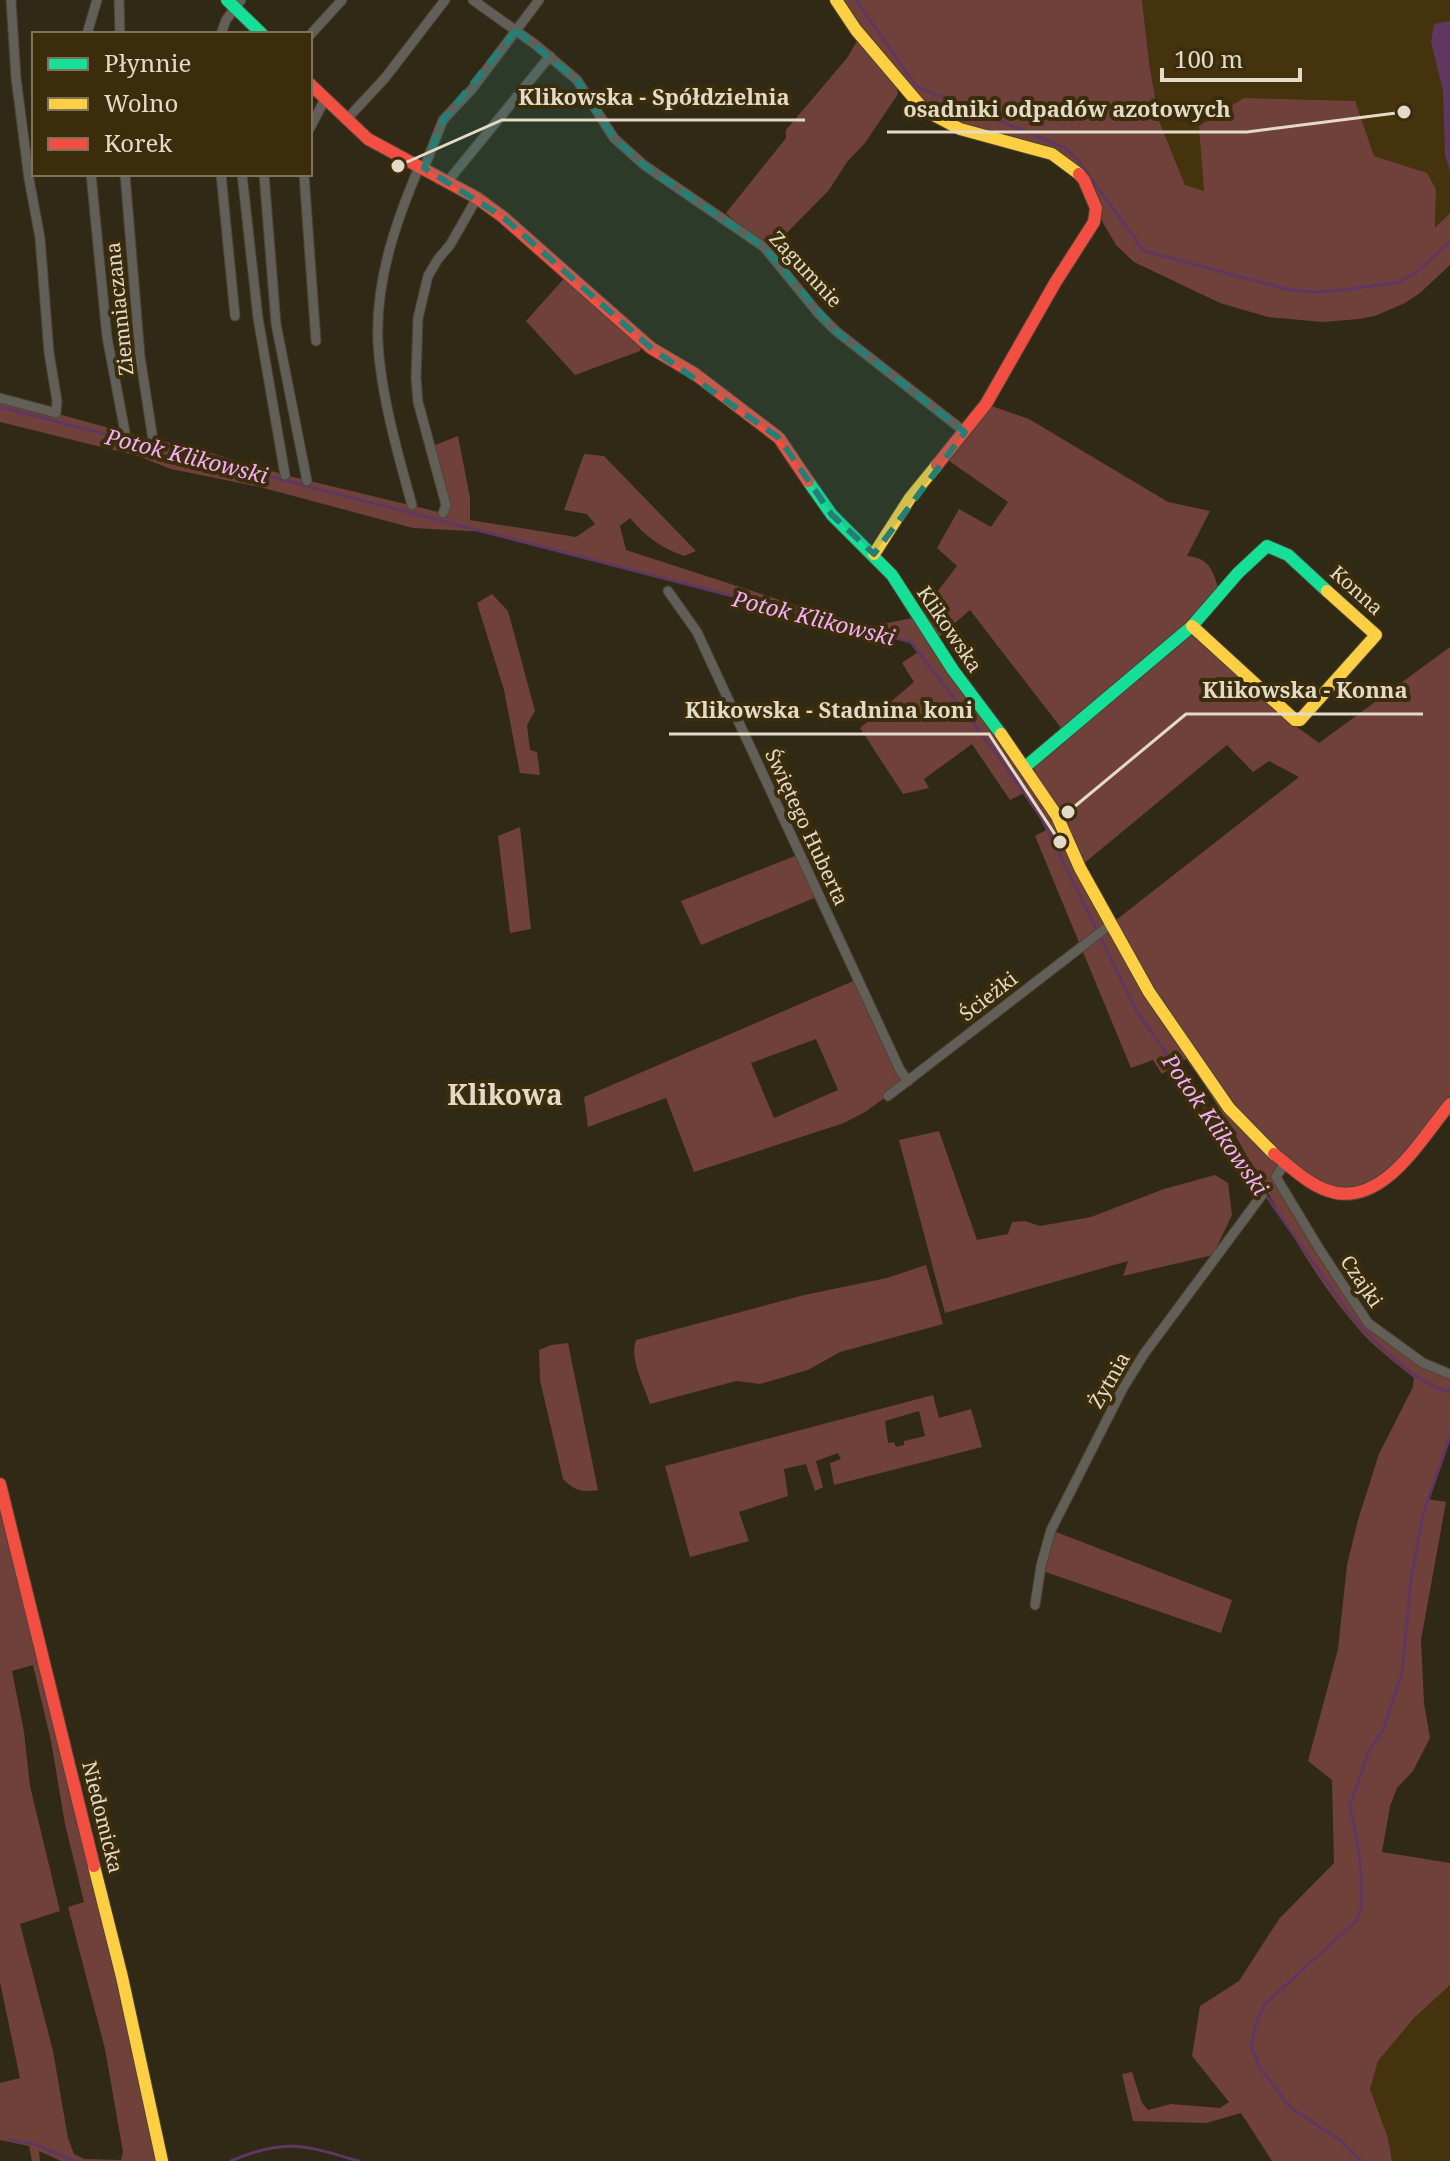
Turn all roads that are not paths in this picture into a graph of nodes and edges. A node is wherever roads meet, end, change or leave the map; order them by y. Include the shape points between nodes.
1 (11, 0) edge
2 (97, 0) edge
3 (119, 0) edge
4 (342, 0) edge
5 (445, 0) edge
6 (473, 0) edge
7 (539, 0) edge
8 (836, 0) edge
9 (234, 2) edge
10 (516, 30) junction
11 (88, 32) edge
12 (120, 32) edge
13 (222, 32) edge
14 (260, 32) edge
15 (312, 33) edge
16 (550, 56) junction
17 (312, 86) edge
18 (325, 99) junction
19 (346, 120) junction
20 (312, 124) edge
21 (422, 166) junction
22 (91, 176) edge
23 (125, 176) edge
24 (221, 176) edge
25 (242, 176) edge
26 (264, 176) edge
27 (304, 176) edge
28 (448, 181) junction
29 (477, 198) junction
30 (235, 316) dead end
31 (316, 341) dead end
32 (0, 398) edge
33 (125, 432) dead end
34 (965, 432) junction
35 (153, 440) dead end
36 (285, 475) dead end
37 (307, 481) dead end
38 (412, 505) dead end
39 (443, 513) dead end
40 (874, 554) junction
41 (668, 591) dead end
42 (1192, 626) junction
43 (1025, 767) junction
44 (1107, 928) junction
45 (908, 1081) junction
46 (888, 1096) dead end
47 (1450, 1104) edge
48 (1285, 1163) junction
49 (1262, 1195) dead end
50 (1450, 1374) edge
51 (0, 1484) edge
52 (1035, 1605) dead end
53 (162, 2161) edge

1 - 32 street via 56,413
2 - 11 street
3 - 12 street
4 - 15 street
5 - 19 street
6 - 10 street, Zagumnie
7 - 10 street
8 - 34 street via 924,110 960,129 1052,154 1084,180 1096,208 1094,222
9 - 13 street
9 - 14 street
10 - 16 street, Zagumnie
10 - 21 street via 443,120
16 - 28 street
16 - 34 street, Zagumnie via 577,80 614,138 644,165 764,247 836,331
17 - 18 street, Klikowska
18 - 19 street, Klikowska
18 - 20 street
19 - 21 street, Klikowska via 368,139
21 - 28 street, Klikowska
21 - 38 street via 397,220 383,279 378,346
22 - 33 street, Ziemniaczana via 107,337
23 - 35 street, Ziemniaczana via 140,356
24 - 30 street
25 - 36 street via 258,318
26 - 37 street via 276,324
27 - 31 street
28 - 29 street, Klikowska
29 - 39 street via 428,276 418,318 417,393 446,505
29 - 40 street, Klikowska via 651,348 695,374 779,438 832,515
34 - 40 street via 910,498
40 - 43 street, Klikowska
41 - 45 street, Świętego Huberta via 697,632
42 - 42 street, Konna via 1267,546 1288,555 1376,635 1295,720
42 - 43 street, Konna
43 - 44 street, Klikowska via 1057,816
44 - 45 street, Ścieżki
44 - 48 street, Klikowska via 1229,1108
45 - 46 street, Ścieżki
47 - 48 street, Klikowska via 1397,1168 1362,1192 1328,1191
48 - 50 street, Czajki via 1276,1177 1368,1323 1423,1363
49 - 52 street, Żytnia via 1123,1388 1051,1530
51 - 53 street, Niedomicka

